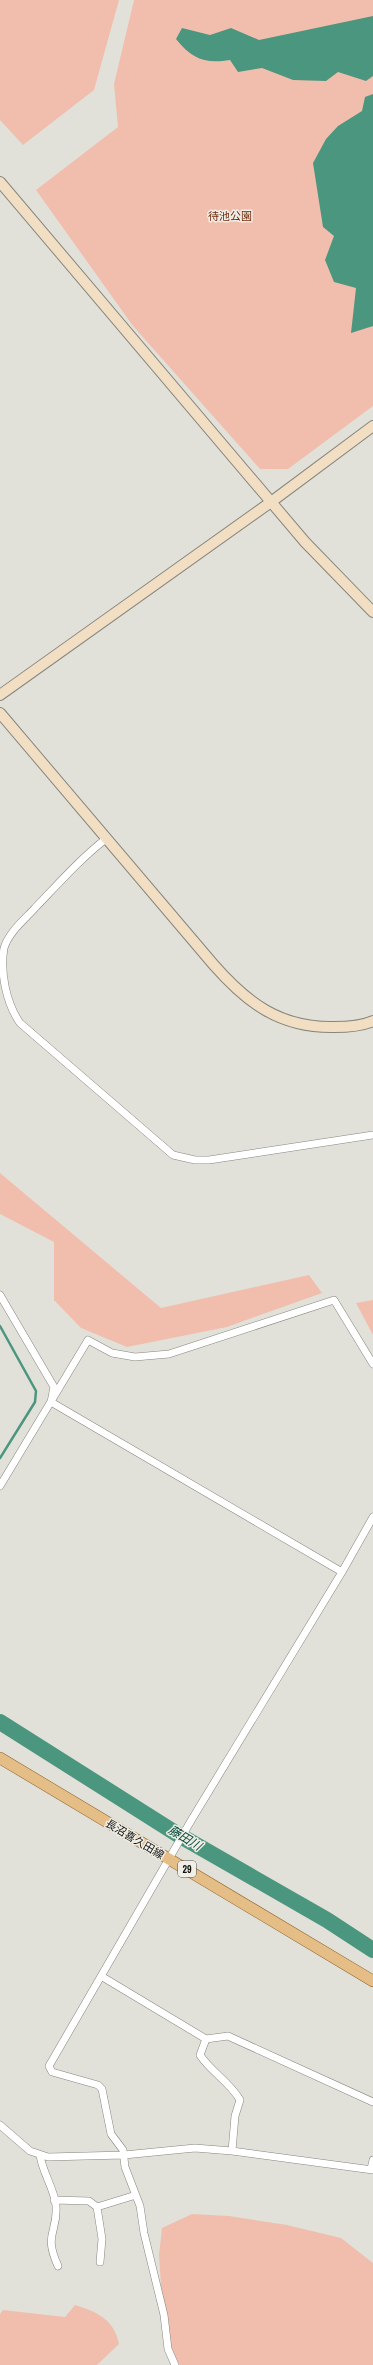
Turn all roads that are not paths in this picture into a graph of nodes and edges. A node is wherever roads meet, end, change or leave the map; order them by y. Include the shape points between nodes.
1 (0, 182) edge
2 (373, 426) edge
3 (271, 502) junction
4 (373, 612) edge
5 (0, 695) edge
6 (0, 713) edge
7 (107, 838) junction
8 (373, 1021) edge
9 (373, 1135) edge
10 (0, 1295) edge
11 (373, 1364) edge
12 (51, 1402) junction
13 (0, 1486) edge
14 (373, 1516) edge
15 (342, 1572) junction
16 (0, 1758) edge
17 (172, 1856) junction
18 (101, 1976) junction
19 (373, 1981) edge
20 (206, 2039) junction
21 (373, 2102) edge
22 (0, 2125) edge
23 (232, 2151) junction
24 (40, 2155) junction
25 (124, 2155) junction
26 (373, 2160) edge
27 (372, 2170) edge
28 (136, 2194) junction
29 (54, 2200) junction
30 (98, 2207) junction
31 (100, 2262) dead end
32 (58, 2266) dead end
33 (175, 2365) edge

1 - 3 street
2 - 3 street
3 - 4 street via 305,542
3 - 5 street
6 - 7 street
7 - 8 street via 213,964 250,1002 298,1024 346,1027
7 - 9 street via 82,857 9,936 1,962 3,982 6,997 20,1023 173,1155 208,1160
10 - 12 street via 54,1386
11 - 12 street via 334,1300 169,1354 135,1357 112,1353 88,1340
12 - 13 street
12 - 15 street
14 - 15 street
15 - 17 street
16 - 17 main road, 長沼喜久田線 / 29
17 - 18 street
17 - 19 main road, 長沼喜久田線 / 29
18 - 20 street
18 - 25 street via 49,2068 52,2072 98,2085 102,2089 111,2134
20 - 21 street via 228,2036
20 - 23 street via 200,2055 209,2068 233,2088 240,2100 234,2116
22 - 24 street via 23,2147
23 - 25 street via 195,2148
23 - 27 street
24 - 25 street
24 - 29 street
25 - 28 street via 125,2166
26 - 27 street
28 - 30 street
28 - 33 street via 164,2315 168,2349
29 - 30 street via 89,2201
29 - 32 street via 56,2205 50,2244
30 - 31 street via 102,2239

